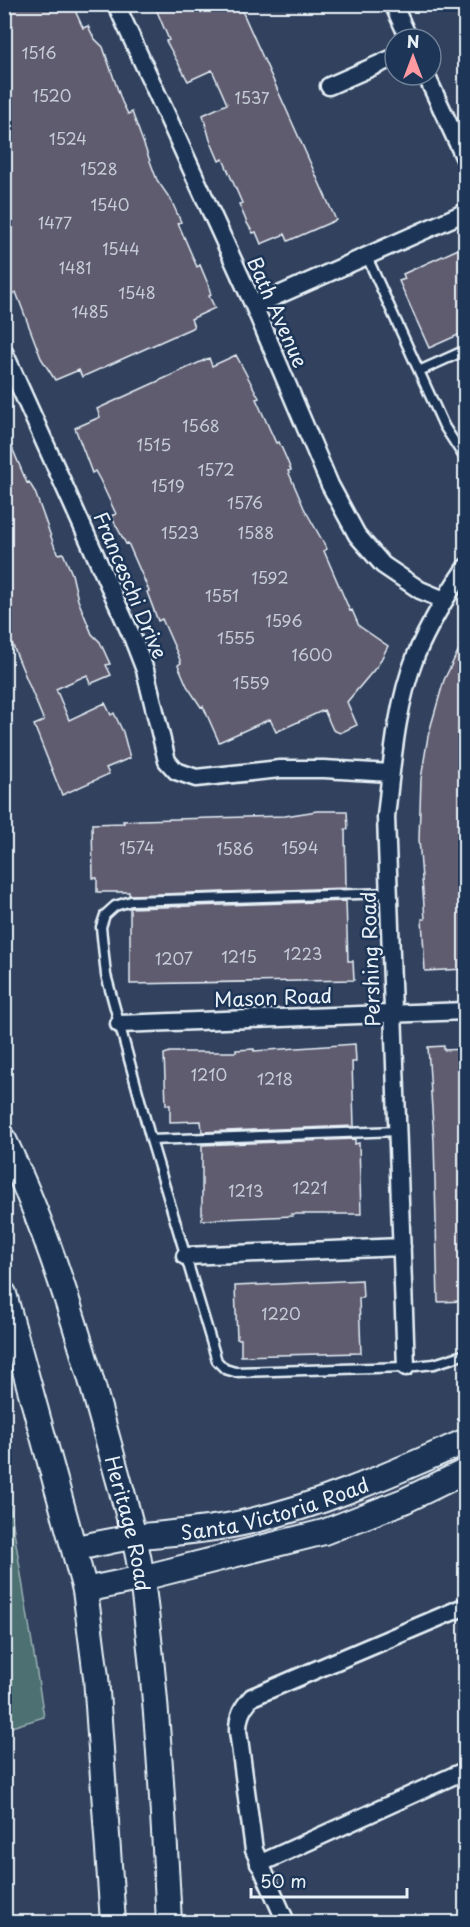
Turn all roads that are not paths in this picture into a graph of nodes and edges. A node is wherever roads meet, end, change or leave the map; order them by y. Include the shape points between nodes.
1 (116, 4) edge
2 (393, 4) edge
3 (404, 27) edge
4 (383, 62) edge
5 (329, 86) dead end
6 (431, 87) edge
7 (465, 161) edge
8 (465, 213) edge
9 (367, 257) junction
10 (254, 306) junction
11 (465, 350) edge
12 (4, 352) edge
13 (419, 371) junction
14 (465, 460) edge
15 (465, 567) edge
16 (444, 600) junction
17 (390, 773) junction
18 (389, 893) junction
19 (465, 1011) edge
20 (394, 1013) junction
21 (119, 1024) junction
22 (398, 1131) junction
23 (4, 1140) edge
24 (151, 1140) junction
25 (402, 1248) junction
26 (185, 1256) junction
27 (4, 1294) edge
28 (465, 1354) edge
29 (406, 1367) junction
30 (465, 1441) edge
31 (465, 1471) edge
32 (133, 1537) junction
33 (75, 1548) junction
34 (142, 1578) junction
35 (85, 1590) junction
36 (465, 1606) edge
37 (465, 1770) edge
38 (259, 1864) junction
39 (113, 1923) edge
40 (169, 1923) edge
41 (286, 1923) edge

1 - 10 street, Bath Avenue
2 - 3 street
4 - 5 street
6 - 7 street
8 - 9 street
9 - 10 street
9 - 13 lane
10 - 16 street, Bath Avenue via 330,485 357,535 383,565 420,590
11 - 13 lane
12 - 17 street, Franceschi Drive via 133,639 145,670 167,761 176,771 196,778 291,769
13 - 14 lane via 444,426
15 - 16 street, Pershing Road
16 - 17 street, Pershing Road via 416,656 401,707
17 - 18 street, Pershing Road via 386,817
18 - 20 street, Pershing Road
18 - 21 lane via 131,901 115,906 105,915 101,927 106,975
19 - 20 street, Mason Road
20 - 21 street, Mason Road
20 - 22 street, Pershing Road
21 - 24 lane
22 - 24 lane
22 - 25 street, Pershing Road
23 - 32 main road, Heritage Road via 24,1179 87,1361
24 - 26 lane
25 - 26 street
25 - 29 street, Pershing Road
26 - 29 lane via 213,1351 225,1369 235,1372
27 - 33 main road
28 - 29 lane via 434,1364
30 - 32 main road, Santa Victoria Road via 360,1487 299,1508 188,1533
31 - 34 main road, Santa Victoria Road via 404,1502 324,1532
32 - 33 main road, Santa Victoria Road
32 - 34 main road, Heritage Road
33 - 35 main road
34 - 35 main road, Santa Victoria Road
34 - 40 main road, Heritage Road via 163,1805
35 - 39 main road via 96,1677
36 - 38 street via 252,1697 243,1706 238,1731 250,1833
37 - 38 street
38 - 41 street

